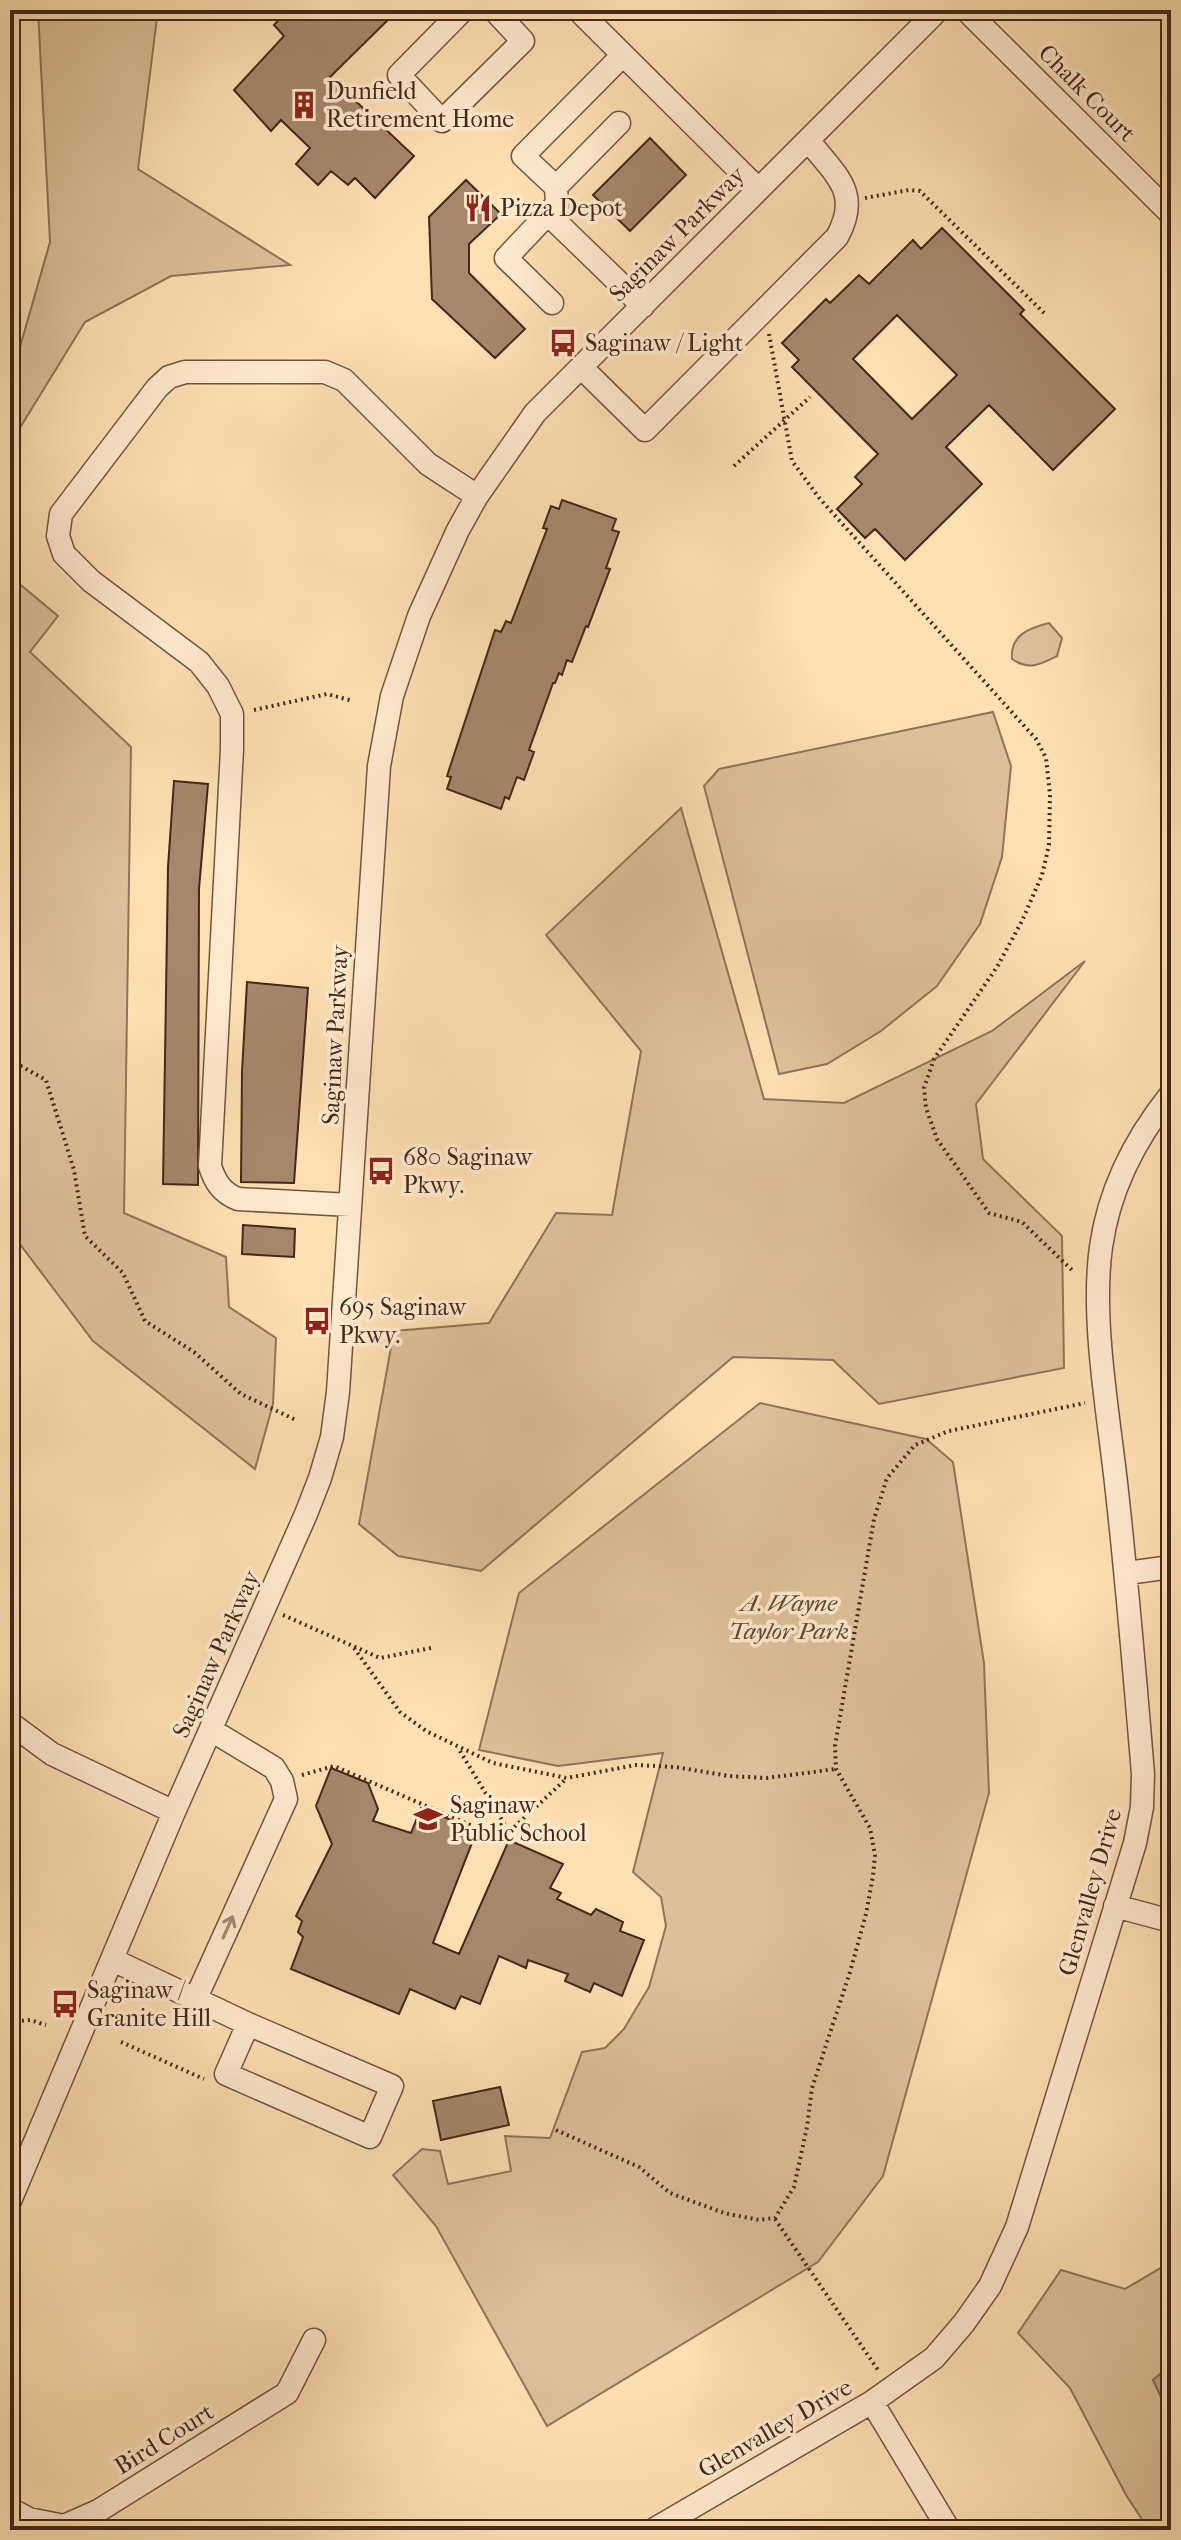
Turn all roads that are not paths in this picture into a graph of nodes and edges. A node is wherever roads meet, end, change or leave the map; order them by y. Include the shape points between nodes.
1 (463, 10) edge
2 (578, 10) edge
3 (938, 10) edge
4 (966, 10) edge
5 (500, 12) edge
6 (623, 55) junction
7 (619, 123) dead end
8 (808, 140) junction
9 (556, 187) junction
10 (758, 189) junction
11 (548, 214) junction
12 (1171, 214) edge
13 (552, 303) dead end
14 (643, 306) junction
15 (581, 367) junction
16 (477, 496) junction
17 (1171, 1094) edge
18 (350, 1205) junction
19 (1171, 1567) edge
20 (1127, 1573) junction
21 (10, 1723) edge
22 (211, 1730) junction
23 (174, 1812) junction
24 (1115, 1906) junction
25 (1171, 1921) edge
26 (113, 1960) junction
27 (196, 1998) junction
28 (248, 2024) junction
29 (10, 2201) edge
30 (314, 2340) dead end
31 (872, 2402) junction
32 (10, 2509) edge
33 (653, 2530) edge
34 (949, 2530) edge

1 - 5 street via 399,75 442,121 523,41
2 - 6 street
3 - 8 street, Saginaw Parkway
4 - 12 street, Chalk Court
6 - 9 street via 523,156
6 - 10 street
7 - 9 street
8 - 10 street, Saginaw Parkway
8 - 15 street via 845,189 848,217 837,237 645,430
9 - 11 street via 557,204
10 - 14 street, Saginaw Parkway
11 - 13 street via 506,258
11 - 14 street
14 - 15 street, Saginaw Parkway
15 - 16 street, Saginaw Parkway via 535,413
16 - 18 street, Saginaw Parkway via 419,616 392,696 379,766
16 - 18 street via 428,464 344,380 325,372 185,372 157,388 61,514 58,536 64,554 91,581 199,662 232,714 210,1166 214,1180 226,1195 238,1199
17 - 20 street, Glenvalley Drive via 1128,1158 1112,1195 1101,1247 1097,1295
18 - 22 street, Saginaw Parkway via 332,1437 320,1478
19 - 20 street
20 - 24 street, Glenvalley Drive via 1143,1774 1135,1843
21 - 23 street via 52,1754
22 - 23 street, Saginaw Parkway
27 -> 22 street via 286,1799 274,1768
23 - 26 street, Saginaw Parkway
24 - 25 street
24 - 31 street, Glenvalley Drive via 1017,2227 990,2286 934,2358
26 - 27 street
26 - 29 street, Saginaw Parkway
27 - 28 street
28 - 28 street via 392,2086 370,2137 226,2074
30 - 32 street, Bird Court via 287,2393 98,2511 64,2526
31 - 33 street, Glenvalley Drive
31 - 34 street

